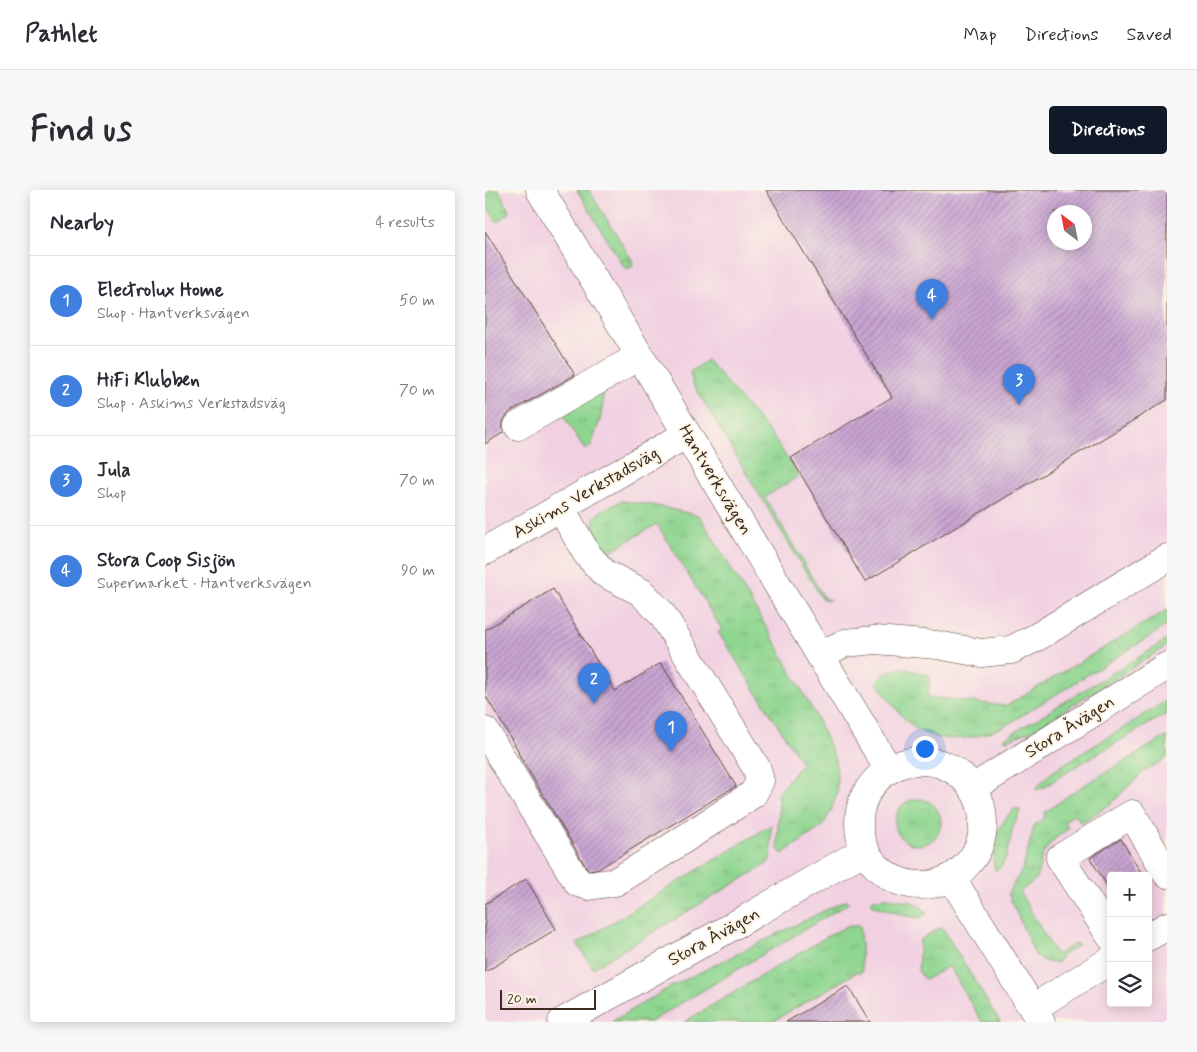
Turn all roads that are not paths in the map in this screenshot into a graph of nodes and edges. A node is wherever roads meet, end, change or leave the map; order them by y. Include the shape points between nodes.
1 (540, 190) edge
2 (640, 356) junction
3 (518, 426) dead end
4 (687, 434) junction
5 (560, 508) junction
6 (485, 551) edge
7 (1167, 558) edge
8 (820, 655) junction
9 (1167, 666) edge
10 (485, 731) edge
11 (889, 770) junction
12 (973, 788) junction
13 (865, 850) junction
14 (1167, 874) edge
15 (951, 878) junction
16 (1167, 926) edge
17 (1107, 931) edge
18 (1152, 935) edge
19 (1108, 962) edge
20 (1037, 1015) edge
21 (562, 1022) edge

1 - 2 street, Hantverksvägen
2 - 3 street
2 - 4 street, Hantverksvägen
4 - 5 street, Askims Verkstadsväg
4 - 8 street, Hantverksvägen
5 - 6 street, Askims Verkstadsväg
5 - 10 street via 587,554 604,573 641,592 662,614 757,769 760,781 753,794 655,858 615,882 589,886 578,883
7 - 8 street via 1011,650 981,653 937,645 875,640 845,643
8 - 11 street, Hantverksvägen
9 - 12 street, Stora Åvägen
11 - 12 street via 906,762 944,765 960,774
11 - 13 street via 875,782 859,814 859,832
12 - 15 street via 981,807 982,834 968,865
13 - 15 street via 876,867 905,883 933,885
13 - 21 street, Stora Åvägen
14 - 17 street via 1132,814 1059,858
15 - 20 street
16 - 18 street
19 - 20 street

